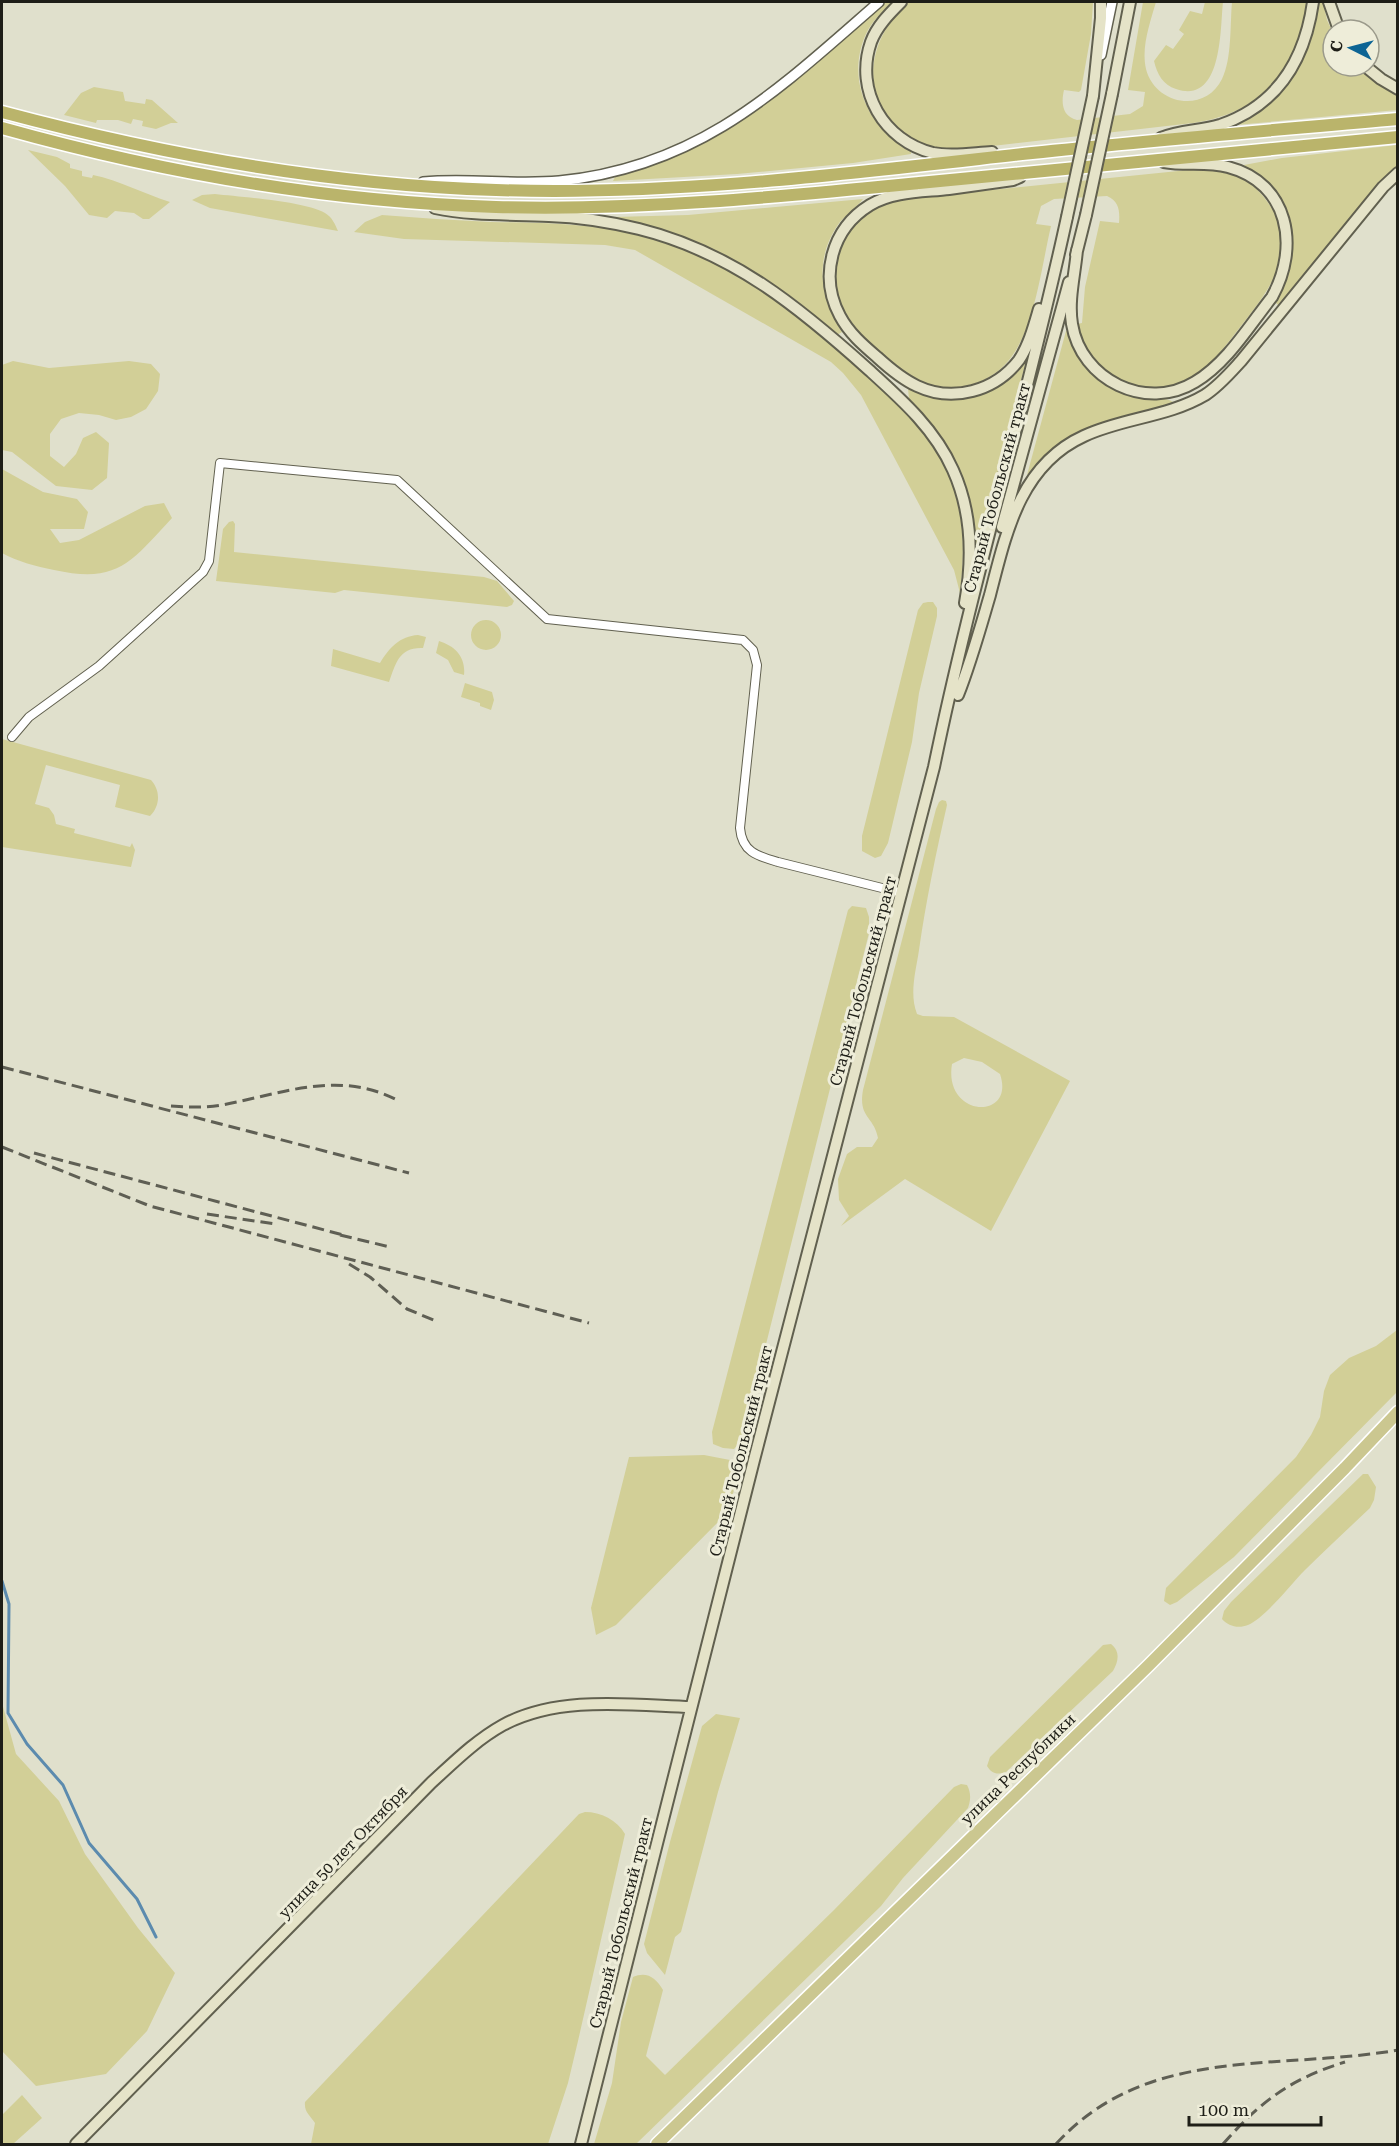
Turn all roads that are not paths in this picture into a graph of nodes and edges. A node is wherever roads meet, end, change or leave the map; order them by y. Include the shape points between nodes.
1 (879, 2) edge
2 (901, 2) edge
3 (1101, 2) edge
4 (1112, 2) edge
5 (1129, 2) edge
6 (1313, 2) edge
7 (1329, 2) edge
8 (1333, 18) edge
9 (1380, 78) edge
10 (1398, 89) edge
11 (1094, 92) junction
12 (2, 112) edge
13 (1398, 118) edge
14 (2, 128) edge
15 (1398, 137) edge
16 (1152, 142) junction
17 (1037, 153) junction
18 (1153, 160) junction
19 (1033, 172) junction
20 (1398, 173) edge
21 (400, 184) junction
22 (403, 202) junction
23 (1061, 243) junction
24 (1077, 250) junction
25 (953, 696) junction
26 (12, 737) dead end
27 (902, 893) junction
28 (1398, 1412) edge
29 (691, 1707) junction
30 (76, 2145) edge
31 (581, 2145) edge
32 (657, 2145) edge

1 - 21 street via 752,108 712,134 648,162 541,183 442,180
2 - 17 main road via 876,32 866,71 869,95 890,130 911,145 935,153
3 - 11 main road, Старый Тобольский тракт
4 - 11 street
5 - 24 main road, Старый Тобольский тракт, bridge
6 - 16 main road via 1302,50 1284,80 1267,97 1222,124 1174,133
7 - 8 main road
9 - 10 main road
11 - 23 main road, Старый Тобольский тракт, bridge
12 - 21 highway via 183,155 278,171
13 - 16 highway
14 - 22 highway via 180,172
15 - 18 highway
16 - 17 highway
17 - 21 highway via 680,189 529,191
18 - 19 highway
18 - 24 main road via 1226,166 1242,172 1266,190 1285,223 1287,256 1279,284 1221,360 1196,382 1171,392 1137,392 1104,377 1086,359 1072,324
19 - 22 highway via 681,205 543,208
19 - 23 main road via 1013,180 903,194 871,204 848,223 835,244 829,277 836,308 855,337 909,382 939,393 974,391 997,381 1022,356
20 - 25 main road via 1220,383 1186,404 1084,435 1039,470 1024,492 1009,527 972,658
22 - 25 main road via 458,212 585,219 637,228 722,260 776,292 823,328 904,402 933,435 961,489 970,546 969,580 954,652
23 - 25 main road, Старый Тобольский тракт
24 - 25 main road, Старый Тобольский тракт
25 - 27 main road, Старый Тобольский тракт
26 - 27 street via 29,717 99,666 203,572 209,561 220,463 397,480 547,619 743,640 753,650 757,665 740,828 745,846 778,862
27 - 29 main road, Старый Тобольский тракт
28 - 32 main road, улица Республики via 1148,1666
29 - 30 main road, улица 50 лет Октября via 569,1707 513,1720 475,1744 431,1783
29 - 31 main road, Старый Тобольский тракт

